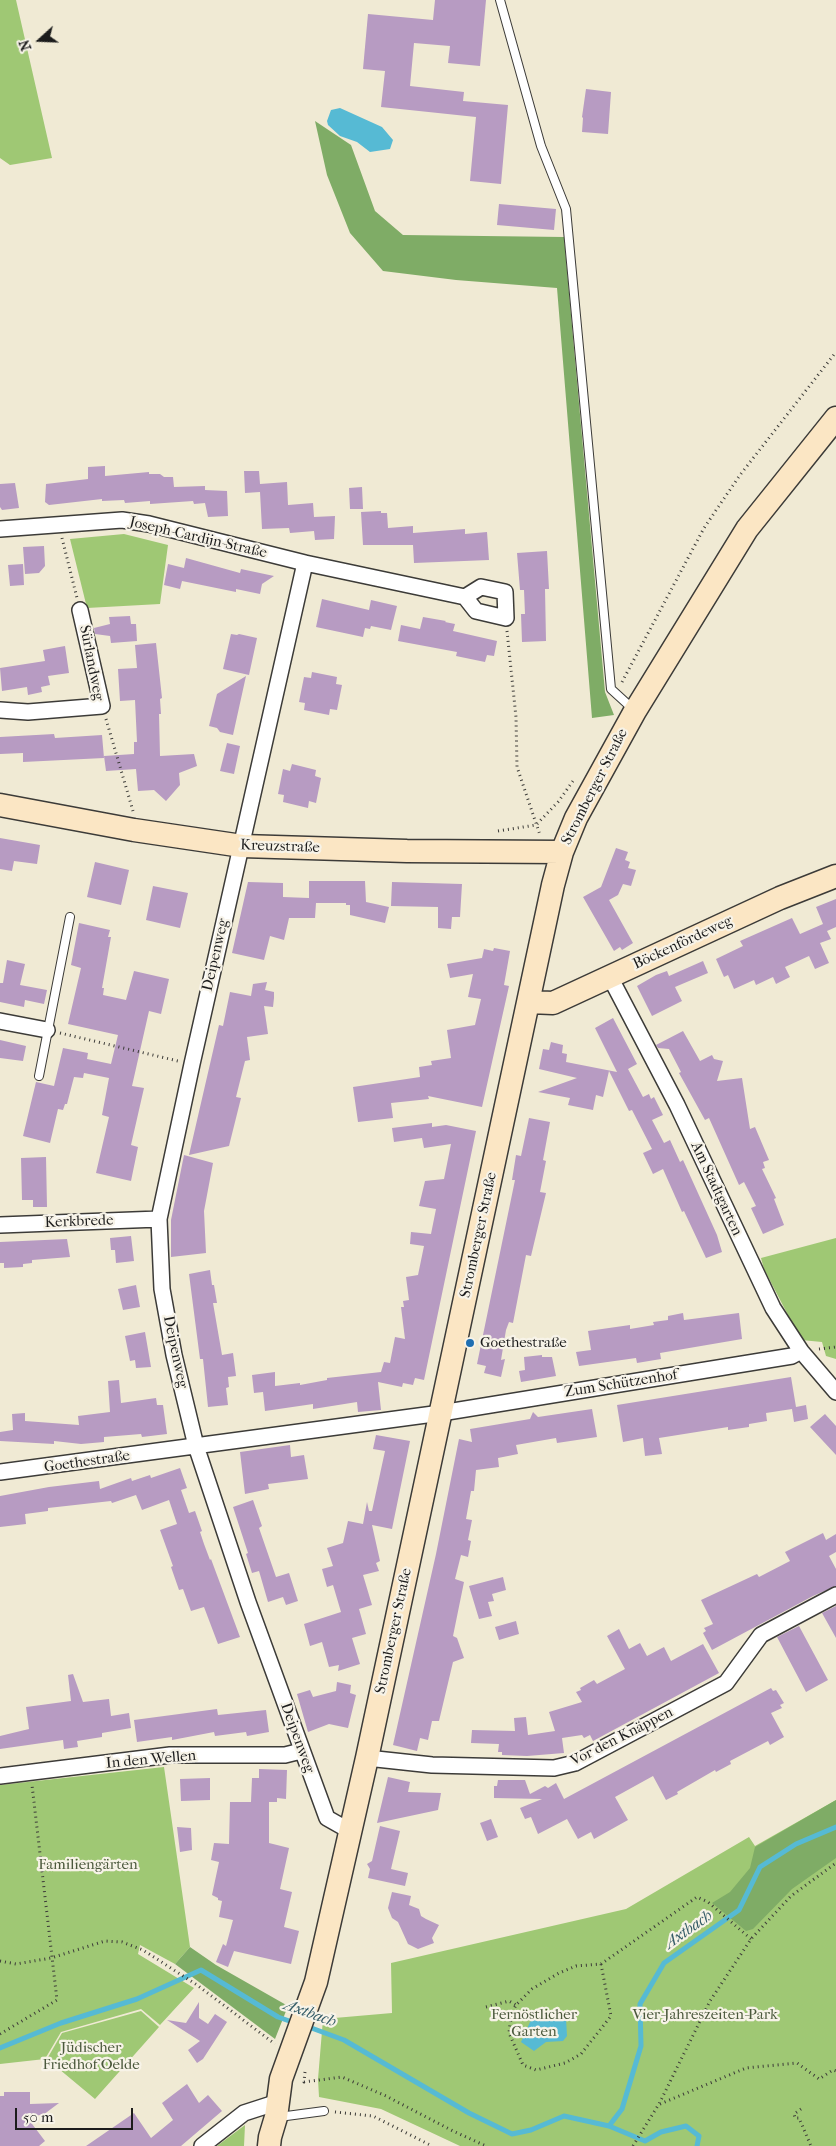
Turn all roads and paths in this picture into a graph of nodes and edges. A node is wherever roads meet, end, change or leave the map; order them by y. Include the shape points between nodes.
1 (500, 0) edge
2 (836, 352) edge
3 (836, 418) edge
4 (59, 526) junction
5 (0, 529) edge
6 (305, 563) junction
7 (465, 597) junction
8 (80, 610) joint
9 (506, 618) junction
10 (616, 694) junction
11 (102, 706) junction
12 (0, 710) edge
13 (635, 711) junction
14 (574, 779) dead end
15 (0, 805) edge
16 (536, 825) junction
17 (134, 830) junction
18 (490, 833) dead end
19 (242, 846) junction
20 (554, 851) junction
21 (836, 876) edge
22 (70, 917) dead end
23 (610, 976) junction
24 (529, 1002) junction
25 (0, 1021) edge
26 (47, 1030) junction
27 (192, 1064) junction
28 (39, 1076) dead end
29 (159, 1219) junction
30 (0, 1225) edge
31 (801, 1351) junction
32 (836, 1392) edge
33 (441, 1413) junction
34 (196, 1446) junction
35 (0, 1472) edge
36 (836, 1595) edge
37 (301, 1751) junction
38 (367, 1758) junction
39 (31, 1772) junction
40 (0, 1776) edge
41 (350, 1831) junction
42 (836, 1863) edge
43 (751, 1938) junction
44 (51, 1958) junction
45 (0, 1961) edge
46 (601, 1964) junction
47 (516, 2005) junction
48 (486, 2007) dead end
49 (0, 2034) edge
50 (290, 2053) junction
51 (836, 2071) edge
52 (659, 2104) junction
53 (801, 2109) dead end
54 (277, 2110) junction
55 (324, 2111) joint
56 (202, 2146) edge
57 (269, 2146) edge
58 (284, 2146) edge
59 (432, 2146) edge
60 (486, 2146) edge
61 (633, 2146) edge
62 (811, 2146) edge

1 - 10 lane via 541,146 566,209 611,689
2 - 10 path via 740,475 704,528
3 - 13 main road, Stromberger Straße via 747,529
4 - 5 street, Joseph-Cardijn-Straße
4 - 6 street, Joseph-Cardijn-Straße via 122,520 149,524
4 - 8 path
6 - 7 street, Joseph-Cardijn-Straße
6 - 19 street
7 - 9 street, Joseph-Cardijn-Straße via 476,611
7 - 9 street via 481,587 505,592
8 - 11 street, Sürlandweg
9 - 16 path via 516,716 517,767
10 - 13 lane
11 - 12 street, Sürlandweg via 28,712
11 - 17 path via 135,818
13 - 20 main road, Stromberger Straße via 576,818
14 - 16 path
15 - 17 main road, Kreuzstraße
16 - 18 path
16 - 20 path
17 - 19 main road, Kreuzstraße
19 - 20 main road, Kreuzstraße via 407,852
19 - 27 street, Deipenweg
20 - 24 main road, Stromberger Straße via 553,885
21 - 23 main road, Böckenfördeweg via 780,898
22 - 26 lane
23 - 24 main road, Böckenfördeweg via 553,1003
23 - 31 street, Am Stadtgarten via 677,1105 773,1308
24 - 33 main road, Stromberger Straße
25 - 26 street
26 - 27 path
26 - 28 lane
27 - 29 street, Deipenweg
29 - 30 street, Kerkbrede
29 - 34 street, Deipenweg via 162,1288
31 - 32 street, Am Stadtgarten
31 - 33 street, Zum Schützenhof via 792,1356
33 - 34 street, Goethestraße
33 - 38 main road, Stromberger Straße
34 - 35 street, Goethestraße
34 - 37 street, Deipenweg
36 - 38 street, Vor den Knäppen via 761,1635 726,1683 576,1763 554,1768 432,1765
37 - 39 street, In den Wellen via 284,1755 170,1755
37 - 41 street, Deipenweg via 327,1818
38 - 41 main road, Stromberger Straße
39 - 40 street, In den Wellen
39 - 44 path
41 - 50 main road, Stromberger Straße via 316,1982
42 - 43 path via 790,1896
43 - 46 path via 708,1902 697,1897
43 - 52 path via 710,2000
44 - 45 path via 16,1964
44 - 49 path via 57,2000
44 - 50 path via 106,1942 122,1942 143,1950
46 - 47 path via 576,1966 559,1973 532,1989
46 - 47 path via 611,2016 581,2054 565,2063 536,2070 523,2065 509,2033
47 - 48 path via 509,2001
50 - 54 main road, Stromberger Straße via 281,2078
50 - 60 path via 306,2061 304,2082 342,2077
51 - 52 path via 819,2079 797,2063 746,2068
52 - 61 path
53 - 62 path via 794,2114 795,2118 799,2118
54 - 55 lane
54 - 56 street via 244,2113
54 - 57 main road, Stromberger Straße
54 - 58 main road, Stromberger Straße
55 - 59 path via 372,2116

